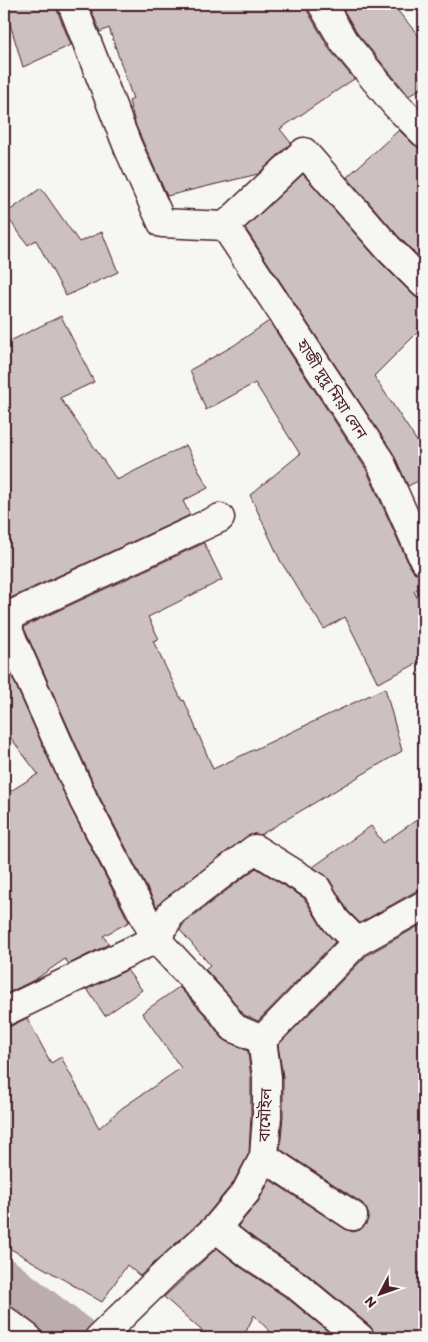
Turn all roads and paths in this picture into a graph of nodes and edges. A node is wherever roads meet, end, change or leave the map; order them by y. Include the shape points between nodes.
1 (72, 4) edge
2 (322, 4) edge
3 (424, 133) edge
4 (225, 226) junction
5 (424, 284) edge
6 (220, 518) dead end
7 (424, 560) edge
8 (6, 631) edge
9 (424, 905) edge
10 (156, 939) junction
11 (357, 942) junction
12 (4, 1012) edge
13 (262, 1040) junction
14 (264, 1157) junction
15 (353, 1216) dead end
16 (216, 1228) junction
17 (4, 1320) edge
18 (28, 1338) edge
19 (99, 1338) edge
20 (360, 1338) edge

1 - 4 street via 162,223
2 - 3 street via 344,42 395,104
4 - 5 street via 304,152
4 - 7 street, হাজী দুদু মিয়া লেন via 380,461
6 - 8 street via 10,615
8 - 10 street via 84,801
9 - 11 street
10 - 11 street via 172,912 256,849 316,887 336,920
10 - 12 street
10 - 13 street via 234,1028
11 - 13 street
13 - 14 street, বামৌইল via 267,1077
14 - 15 street
14 - 16 street, বামৌইল via 246,1192
16 - 19 street, বামৌইল
16 - 20 street via 296,1285
17 - 18 street

